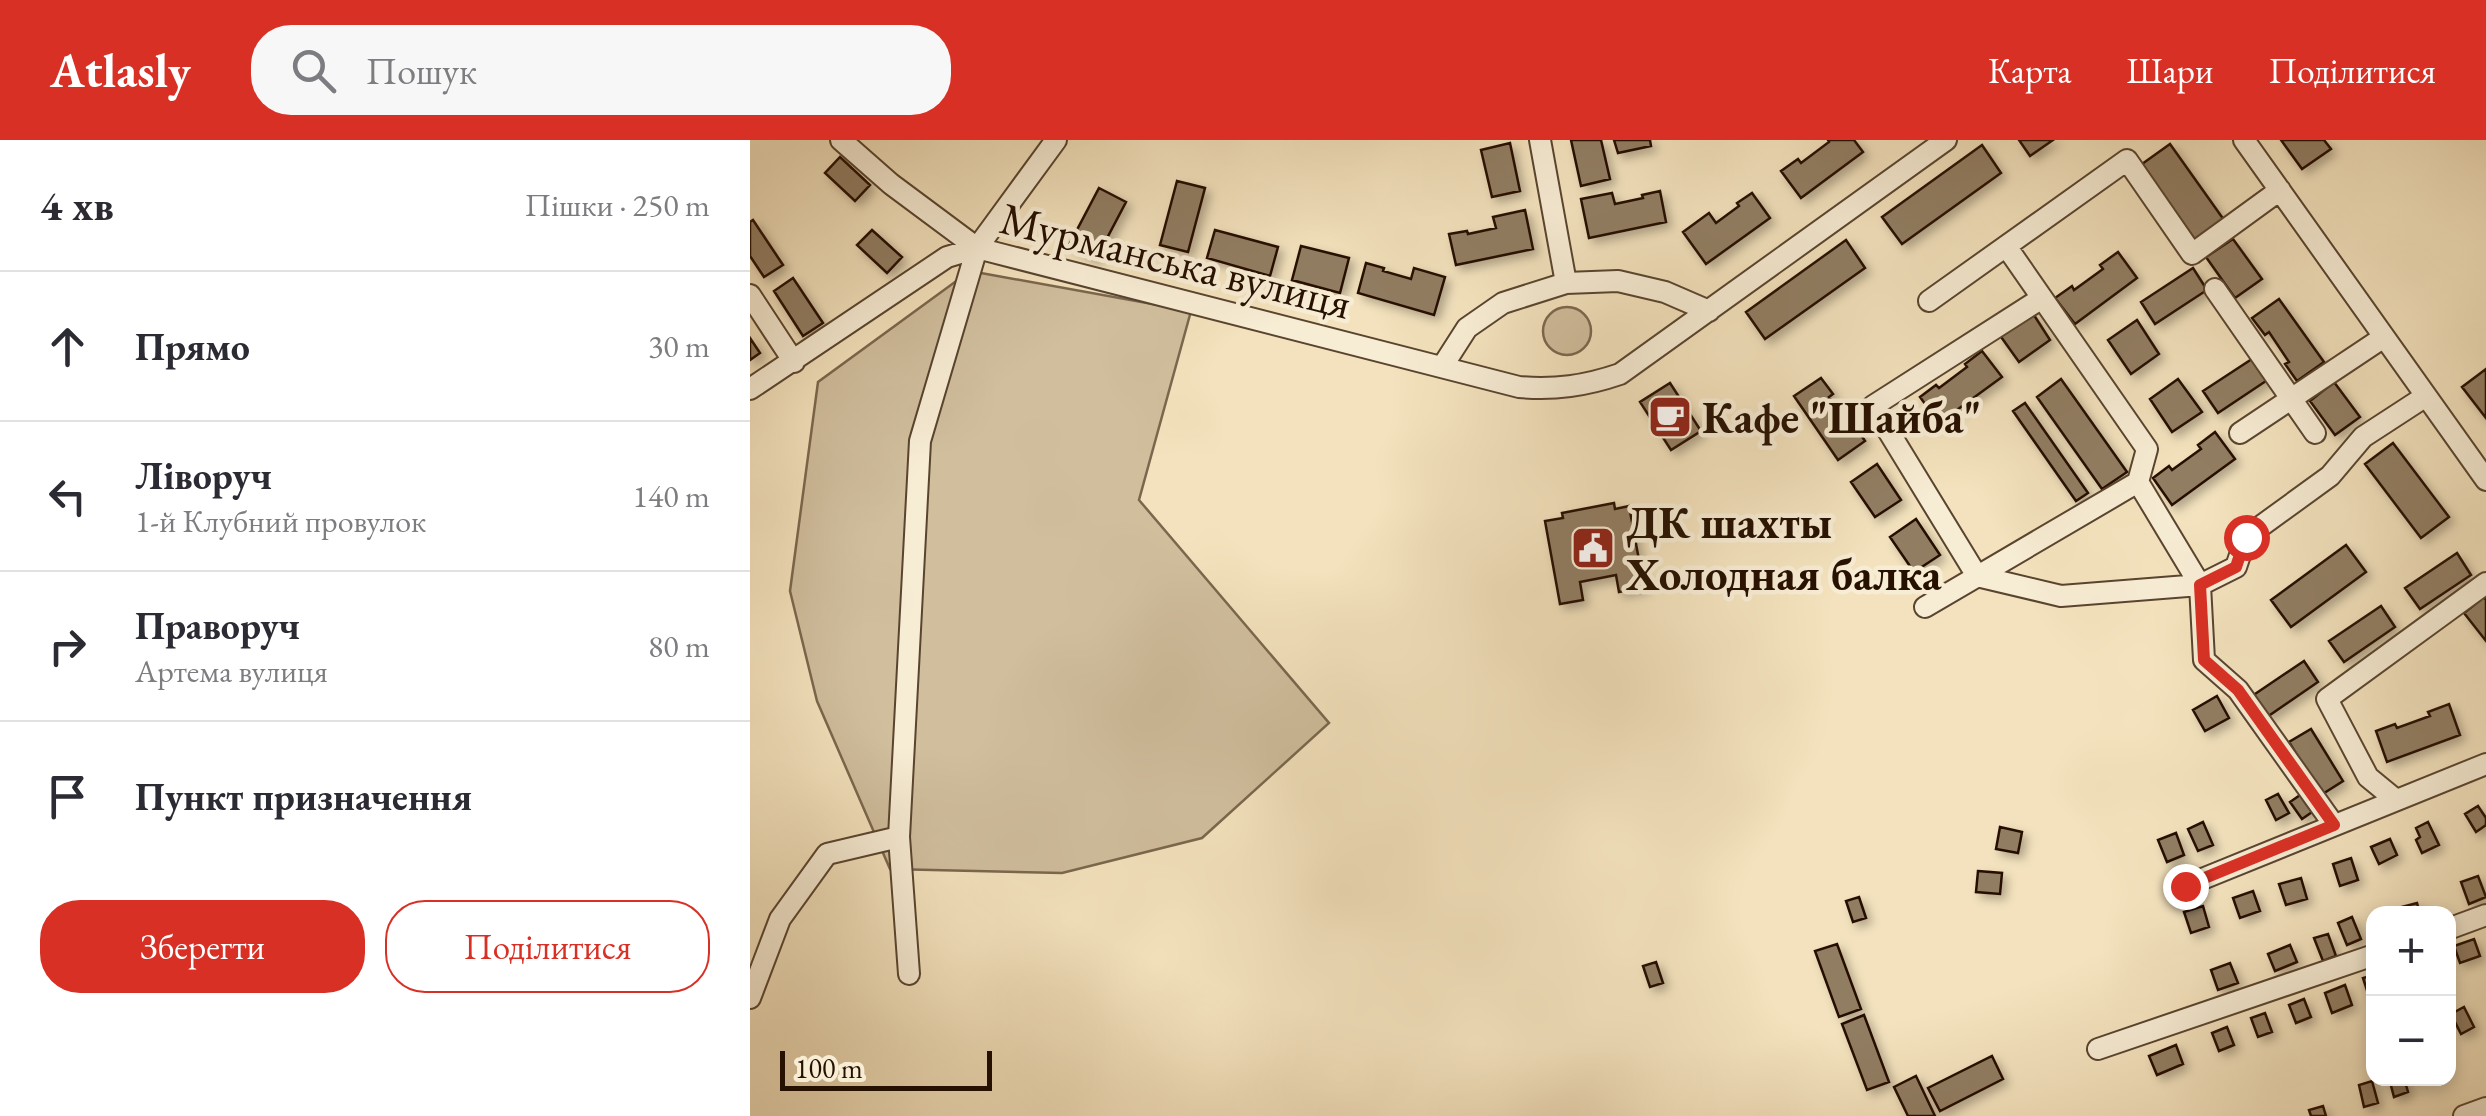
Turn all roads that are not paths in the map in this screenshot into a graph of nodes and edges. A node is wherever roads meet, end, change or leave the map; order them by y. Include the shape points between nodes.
1 (840, 140) edge
2 (1056, 140) edge
3 (1540, 140) edge
4 (1946, 140) edge
5 (2244, 140) edge
6 (2280, 190) junction
7 (2006, 246) junction
8 (977, 248) junction
9 (1566, 283) junction
10 (2214, 290) dead end
11 (750, 295) edge
12 (2042, 298) junction
13 (1929, 301) dead end
14 (1709, 311) junction
15 (2384, 337) junction
16 (794, 362) junction
17 (1442, 367) junction
18 (750, 389) edge
19 (2426, 396) junction
20 (2292, 399) junction
21 (2315, 432) dead end
22 (2240, 433) dead end
23 (2486, 480) edge
24 (2138, 482) junction
25 (1977, 576) junction
26 (2486, 583) edge
27 (2200, 585) junction
28 (1925, 607) dead end
29 (2486, 764) edge
30 (2396, 800) junction
31 (2334, 825) junction
32 (899, 837) junction
33 (2185, 886) dead end
34 (2486, 915) edge
35 (2456, 926) edge
36 (2366, 958) edge
37 (909, 974) dead end
38 (750, 998) edge
39 (2098, 1050) dead end
40 (2486, 1108) edge
41 (2464, 1116) edge

1 - 8 street
2 - 8 street
3 - 9 street
4 - 14 street, Мурманська вулиця
5 - 6 street
6 - 7 street via 2192,254 2127,160
6 - 15 street
7 - 12 street
7 - 13 street
8 - 16 street, Мурманська вулиця via 947,258
8 - 17 street, Мурманська вулиця
8 - 32 street via 920,440
9 - 14 street via 1618,281
9 - 17 street via 1502,303 1468,328
10 - 20 street
11 - 16 street
12 - 24 street via 2147,449
12 - 25 street via 1873,406
14 - 17 street, Мурманська вулиця via 1620,374 1583,386 1547,390
15 - 19 street
15 - 20 street
16 - 18 street, Мурманська вулиця
19 - 23 street
19 - 27 street via 2363,437 2330,476 2246,537 2236,567
20 - 21 street
20 - 22 street
24 - 25 street
24 - 27 street
25 - 27 street via 2061,596
25 - 28 street
26 - 30 street via 2327,700 2368,777
27 - 31 street via 2204,660 2238,690
29 - 30 street
30 - 31 street
31 - 33 street
32 - 37 street
32 - 38 street via 828,854 780,919
34 - 35 street
36 - 39 street
40 - 41 street

